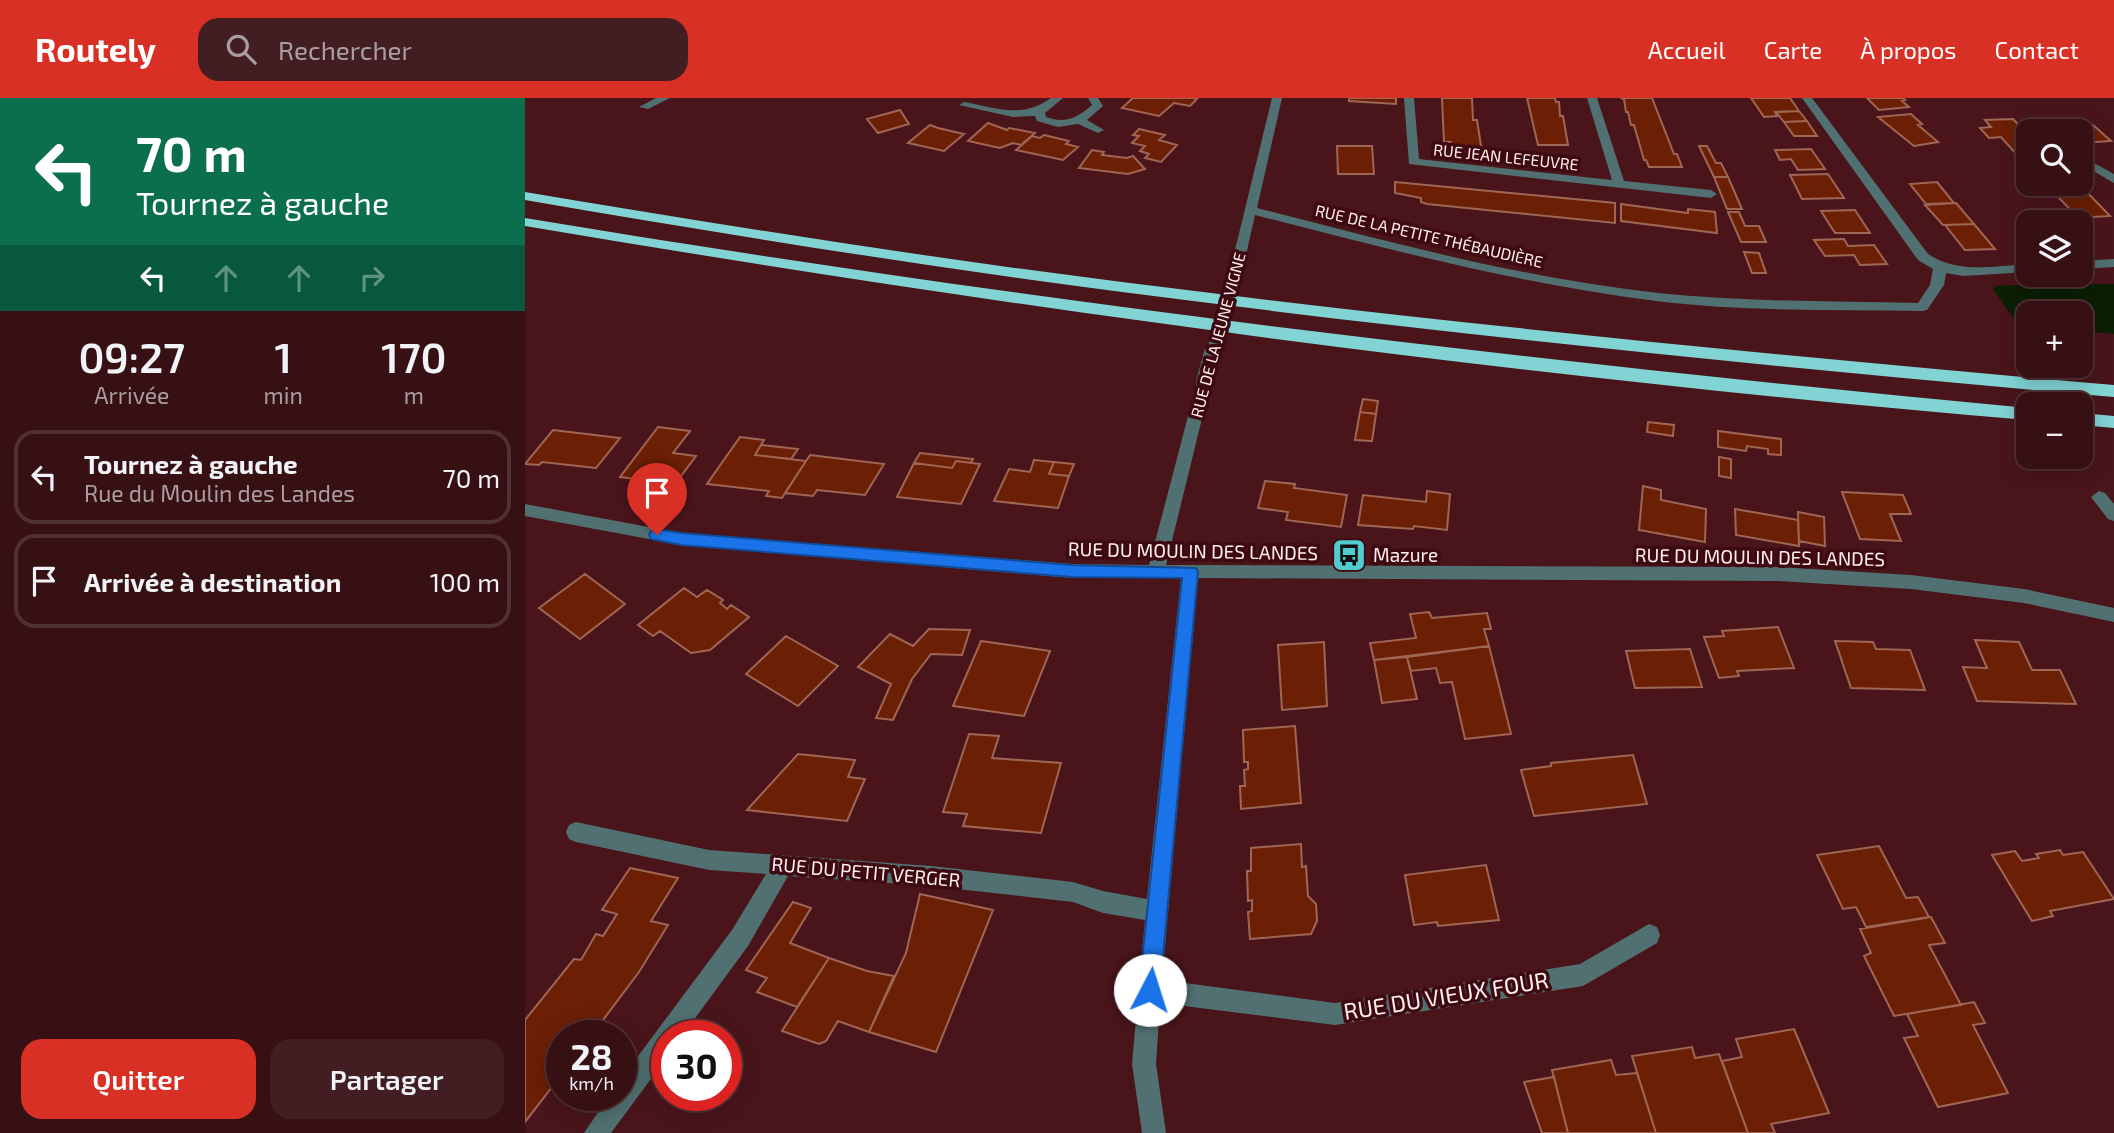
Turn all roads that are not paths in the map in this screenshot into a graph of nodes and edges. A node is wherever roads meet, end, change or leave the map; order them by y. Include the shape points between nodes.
1 (664, 98) edge
2 (1058, 98) edge
3 (1093, 98) edge
4 (1277, 98) edge
5 (1409, 98) edge
6 (1592, 98) edge
7 (1807, 98) edge
8 (964, 105) dead end
9 (644, 107) dead end
10 (1039, 112) junction
11 (1080, 121) junction
12 (1098, 130) dead end
13 (2093, 166) edge
14 (2113, 177) edge
15 (1619, 184) junction
16 (1711, 194) dead end
17 (525, 196) edge
18 (1250, 211) junction
19 (525, 222) edge
20 (2114, 263) edge
21 (2093, 264) edge
22 (1940, 268) junction
23 (2016, 269) edge
24 (2114, 391) edge
25 (2016, 413) edge
26 (2093, 420) edge
27 (2114, 422) edge
28 (2099, 497) dead end
29 (525, 510) edge
30 (2114, 515) edge
31 (1156, 571) junction
32 (1190, 572) junction
33 (2114, 615) edge
34 (576, 832) dead end
35 (783, 865) junction
36 (1156, 911) junction
37 (1649, 935) dead end
38 (1150, 990) junction
39 (680, 1020) edge
40 (651, 1059) edge
41 (596, 1133) edge
42 (1153, 1133) edge

1 - 9 street
2 - 10 street
3 - 11 street via 1098,106
4 - 18 street, RUE DE LA JEUNE VIGNE
5 - 15 street, RUE JEAN LEFEUVRE via 1413,162
6 - 15 street, RUE JEAN LEFEUVRE
7 - 22 street via 1923,257
8 - 10 street via 1013,114
10 - 11 street via 1041,119 1051,123
11 - 12 street
13 - 14 street
15 - 16 street, RUE JEAN LEFEUVRE
17 - 24 highway via 883,254 1271,305
18 - 22 street, RUE DE LA PETITE THÉBAUDIÈRE via 1460,264 1658,297 1922,307 1937,285
18 - 31 street, RUE DE LA JEUNE VIGNE, bridge
19 - 25 highway via 838,274 1128,315 1577,369
20 - 21 street
22 - 23 street via 1963,272
26 - 27 highway
28 - 30 street
29 - 31 street, RUE DU MOULIN DES LANDES via 681,539 1072,571
31 - 32 street, RUE DU MOULIN DES LANDES
32 - 33 street, RUE DU MOULIN DES LANDES via 1778,574 1911,582 2024,596
32 - 36 street
34 - 35 street, RUE DU PETIT VERGER via 709,860
35 - 36 street, RUE DU PETIT VERGER via 1073,892
35 - 39 street via 740,938
36 - 38 street
37 - 38 street, RUE DU VIEUX FOUR via 1583,975 1335,1014
38 - 42 street via 1144,1063
40 - 41 street

